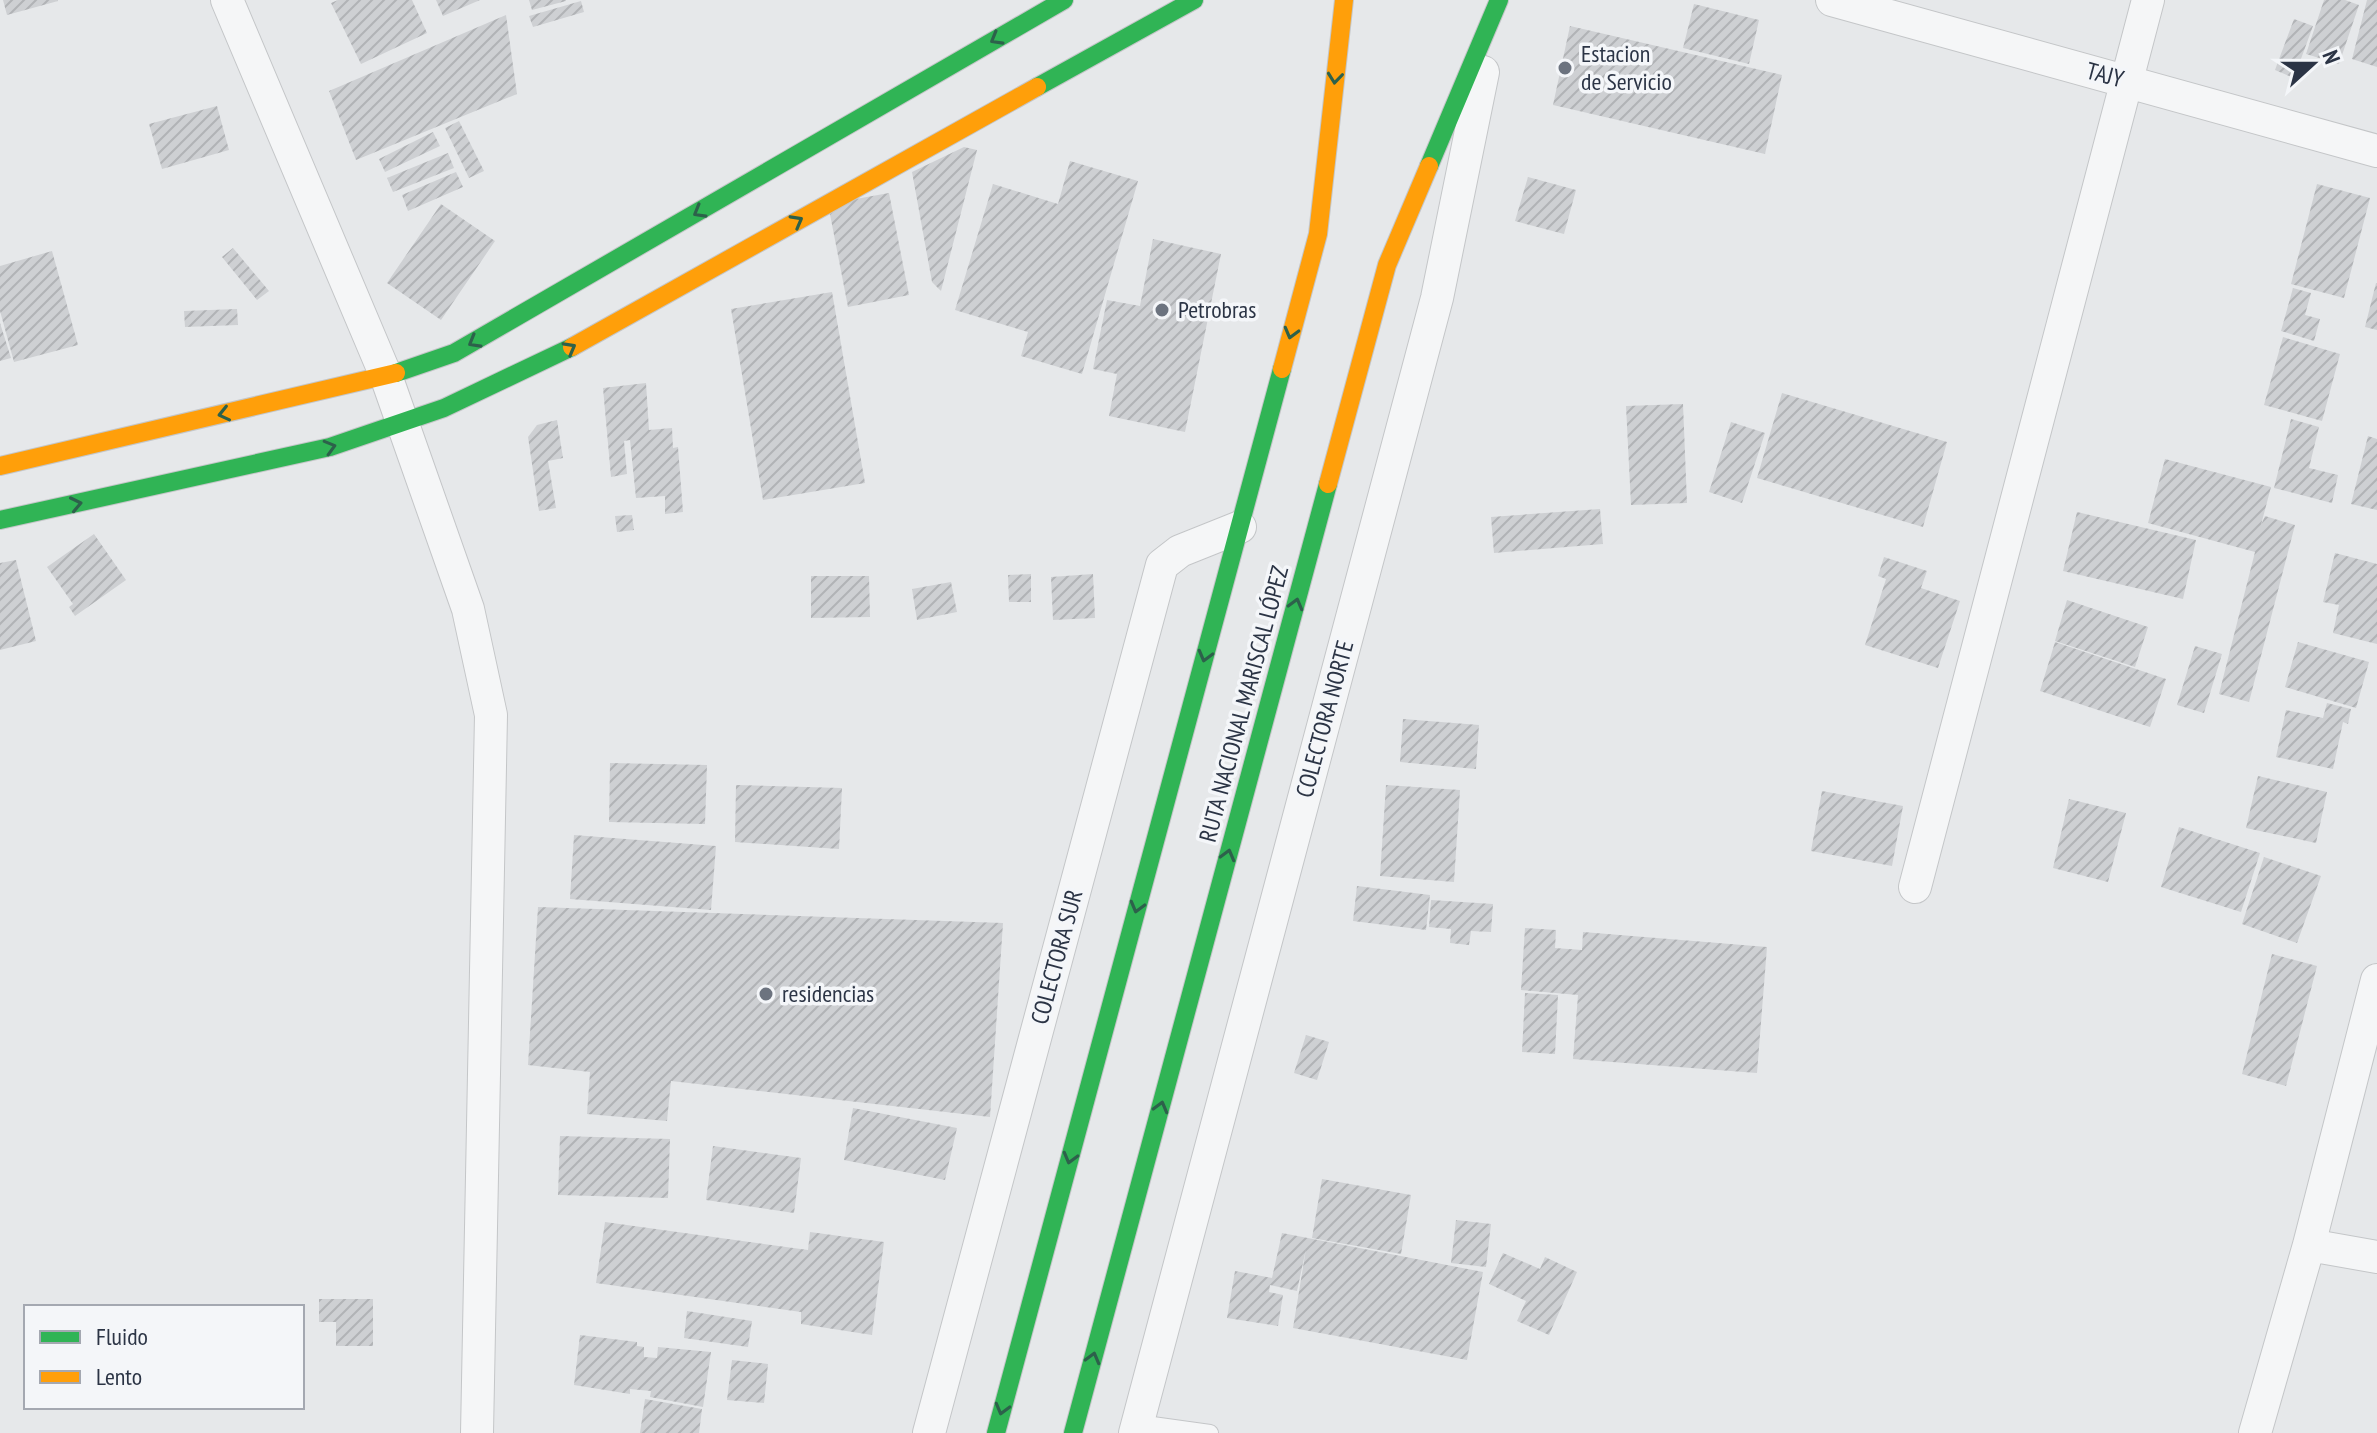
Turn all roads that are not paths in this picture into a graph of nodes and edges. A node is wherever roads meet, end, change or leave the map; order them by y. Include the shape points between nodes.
1 (227, 0) edge
2 (1064, 0) edge
3 (1194, 0) edge
4 (1344, 0) edge
5 (1832, 0) edge
6 (2148, 0) edge
7 (1498, 1) edge
8 (2125, 81) junction
9 (2377, 151) edge
10 (386, 376) junction
11 (402, 422) junction
12 (0, 466) edge
13 (0, 520) edge
14 (1240, 527) junction
15 (1915, 887) dead end
16 (2377, 980) edge
17 (2309, 1245) junction
18 (2377, 1257) edge
19 (1136, 1428) edge
20 (477, 1433) edge
21 (929, 1433) edge
22 (996, 1433) edge
23 (1073, 1433) edge
24 (1210, 1433) edge
25 (2255, 1433) edge

1 - 10 street
2 -> 10 main road via 454,353
11 -> 3 main road via 561,353
4 -> 14 main road, RUTA NACIONAL MARISCAL LÓPEZ via 1318,234
5 - 8 street, TAJY
6 - 8 street
7 - 19 street, COLECTORA NORTE via 1437,298
23 -> 7 main road, RUTA NACIONAL MARISCAL LÓPEZ via 1387,265
8 - 9 street, TAJY
8 - 15 street
10 - 11 street
10 -> 12 main road
13 -> 11 main road via 330,447
11 - 20 street via 468,609 491,715
14 - 21 street, COLECTORA SUR via 1180,551 1162,565
14 -> 22 main road, RUTA NACIONAL MARISCAL LÓPEZ
16 - 17 street
17 - 18 street
17 - 25 street
19 - 24 lane

